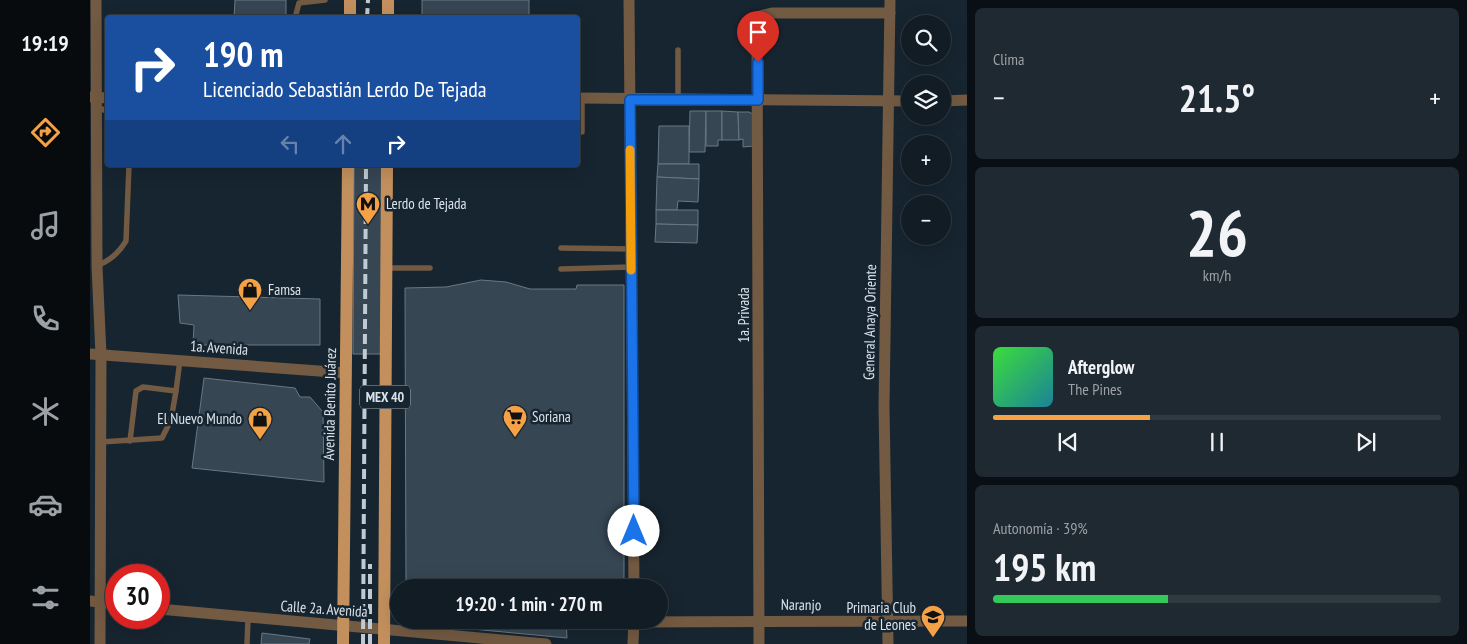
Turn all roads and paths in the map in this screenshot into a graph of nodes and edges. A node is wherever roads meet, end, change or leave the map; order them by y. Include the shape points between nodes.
1 (96, 0) edge
2 (325, 0) edge
3 (350, 0) edge
4 (388, 0) edge
5 (629, 0) edge
6 (890, 0) edge
7 (890, 13) junction
8 (297, 15) edge
9 (350, 15) edge
10 (388, 15) edge
11 (678, 50) dead end
12 (580, 98) edge
13 (98, 100) edge
14 (630, 100) junction
15 (678, 100) junction
16 (758, 100) junction
17 (967, 100) edge
18 (901, 101) edge
19 (951, 101) edge
20 (889, 102) junction
21 (582, 132) dead end
22 (129, 167) edge
23 (348, 167) edge
24 (387, 167) edge
25 (561, 248) dead end
26 (631, 249) junction
27 (97, 266) junction
28 (631, 267) junction
29 (386, 268) junction
30 (430, 268) dead end
31 (561, 269) dead end
32 (96, 354) edge
33 (180, 360) junction
34 (346, 373) junction
35 (176, 391) junction
36 (130, 441) junction
37 (101, 442) junction
38 (634, 579) edge
39 (95, 602) edge
40 (170, 610) edge
41 (248, 619) junction
42 (759, 620) junction
43 (668, 621) edge
44 (888, 621) junction
45 (967, 621) edge
46 (343, 625) junction
47 (384, 628) junction
48 (634, 629) edge
49 (100, 644) edge
50 (247, 644) edge
51 (343, 644) edge
52 (384, 644) edge
53 (546, 644) edge
54 (633, 644) edge
55 (759, 644) edge
56 (888, 644) edge

1 - 13 street
2 - 8 lane via 299,3
3 - 9 main road
4 - 10 main road
5 - 14 street
6 - 7 street, General Anaya Oriente
7 - 16 street, 1a. Privada via 760,16 757,23
7 - 20 street, General Anaya Oriente
11 - 15 lane
12 - 14 street
12 - 21 lane
13 - 27 street
14 - 15 street
14 - 26 street
15 - 16 street
16 - 20 street
16 - 42 street, 1a. Privada
17 - 19 street
18 - 20 street
20 - 44 street, General Anaya Oriente via 884,406
22 - 27 lane via 126,241 111,259
23 - 34 main road, Avenida Benito Juárez / MEX 40
24 - 29 main road, MEX 40
25 - 26 lane
26 - 28 street
27 - 32 street
28 - 31 lane
28 - 38 street
29 - 30 lane
29 - 47 main road, MEX 40
32 - 33 street, 1a. Avenida
32 - 37 street
33 - 34 street, 1a. Avenida
33 - 35 lane
34 - 46 main road, Avenida Benito Juárez / MEX 40
35 - 36 lane via 171,420 162,438
35 - 36 lane via 143,387 136,391
36 - 37 lane
37 - 39 street
39 - 49 street
40 - 41 street, Calle 2a. Avenida
41 - 46 street, Calle 2a. Avenida
41 - 50 lane
42 - 43 street, Naranjo
42 - 44 street, Naranjo
42 - 55 street, 1a. Privada
44 - 45 street, Naranjo
44 - 56 street, General Anaya Oriente
46 - 47 street, Calle 2a. Avenida
46 - 51 main road, Avenida Benito Juárez / MEX 40
47 - 52 main road, MEX 40
47 - 53 street, Calle 2a. Avenida
48 - 54 street

